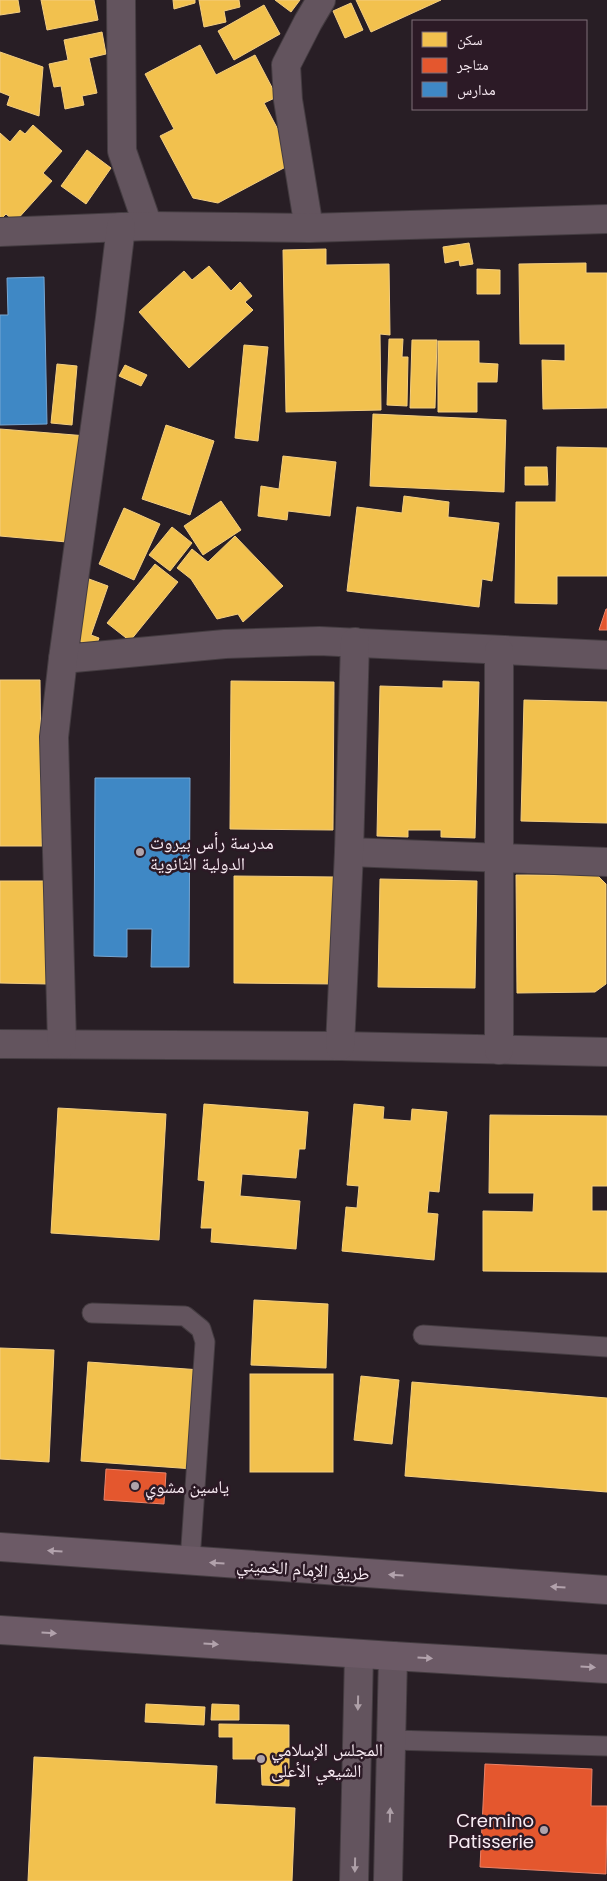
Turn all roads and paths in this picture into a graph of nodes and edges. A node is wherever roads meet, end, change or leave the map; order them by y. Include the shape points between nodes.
1 (121, 0) edge
2 (322, 0) edge
3 (607, 219) edge
4 (148, 226) junction
5 (121, 227) junction
6 (309, 228) junction
7 (0, 232) edge
8 (355, 642) junction
9 (499, 651) junction
10 (607, 655) edge
11 (63, 659) junction
12 (348, 852) junction
13 (498, 858) junction
14 (607, 862) edge
15 (0, 1044) edge
16 (62, 1044) junction
17 (340, 1046) junction
18 (499, 1050) junction
19 (607, 1052) edge
20 (92, 1312) dead end
21 (424, 1335) dead end
22 (607, 1347) edge
23 (0, 1547) edge
24 (190, 1561) junction
25 (607, 1590) edge
26 (0, 1630) edge
27 (359, 1654) junction
28 (393, 1656) junction
29 (607, 1668) edge
30 (392, 1740) junction
31 (607, 1746) edge
32 (354, 1881) edge
33 (388, 1881) edge

1 - 4 street via 122,151
2 - 6 street via 286,65 288,100
3 - 6 street
4 - 5 street
4 - 6 street
5 - 7 street
5 - 11 street
8 - 9 street
8 - 11 street via 225,644
8 - 12 street
9 - 10 street
9 - 13 street
11 - 16 street via 54,737
12 - 13 street
12 - 17 street
13 - 14 street
13 - 18 street
15 - 16 street
16 - 17 street
17 - 18 street
18 - 19 street
20 - 24 lane via 185,1316 202,1329 204,1342
21 - 22 lane
24 -> 23 highway, طريق الإمام الخميني
25 -> 24 highway, طريق الإمام الخميني
26 -> 27 highway
27 - 28 highway
27 -> 32 street
28 -> 29 highway
28 - 30 street
30 - 31 lane
33 -> 30 street

